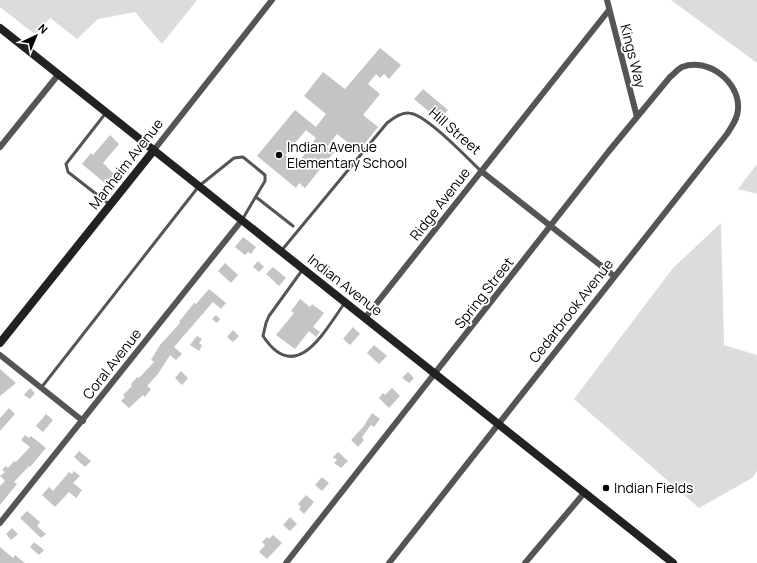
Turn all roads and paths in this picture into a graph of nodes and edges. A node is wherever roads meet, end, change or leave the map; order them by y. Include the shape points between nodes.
1 (272, 0) edge
2 (607, 0) edge
3 (610, 10) junction
4 (0, 28) edge
5 (716, 71) joint
6 (58, 75) junction
7 (106, 112) junction
8 (637, 117) junction
9 (0, 146) edge
10 (154, 150) junction
11 (482, 171) junction
12 (200, 186) junction
13 (256, 198) junction
14 (110, 205) junction
15 (242, 220) junction
16 (293, 226) dead end
17 (551, 226) junction
18 (281, 252) junction
19 (303, 269) junction
20 (614, 276) junction
21 (345, 302) junction
22 (365, 318) junction
23 (0, 343) edge
24 (0, 355) edge
25 (435, 374) junction
26 (41, 388) junction
27 (83, 421) junction
28 (498, 423) junction
29 (585, 492) junction
30 (0, 523) edge
31 (286, 563) edge
32 (389, 563) edge
33 (525, 563) edge
34 (672, 563) edge

1 - 10 street, Manheim Avenue
2 - 3 street, Kings Way
3 - 8 street, Kings Way
3 - 11 street, Ridge Avenue
4 - 6 street, Indian Avenue
5 - 8 street, Spring Street via 698,65 682,68 670,77
5 - 20 street, Cedarbrook Avenue via 726,78 737,98 738,108 734,123
6 - 7 street, Indian Avenue
6 - 9 street
7 - 10 street, Indian Avenue
7 - 14 lane via 66,164 66,168
8 - 17 street, Spring Street
10 - 12 street, Indian Avenue
10 - 14 street, Manheim Avenue
11 - 17 street, Hill Street
11 - 18 lane, Hill Street via 421,117 408,112 401,114 387,123
11 - 22 street, Ridge Avenue
12 - 13 lane via 234,158 244,157 265,175 265,181
12 - 15 street, Indian Avenue
12 - 26 lane
13 - 15 lane
13 - 16 lane
14 - 23 street, Manheim Avenue
15 - 18 street, Indian Avenue
15 - 27 street, Coral Avenue
17 - 20 street, Hill Street
17 - 25 street, Spring Street
18 - 19 street, Indian Avenue
19 - 21 street, Indian Avenue
19 - 21 lane via 266,323 263,336 276,349 287,357 302,354 318,340
20 - 28 street, Cedarbrook Avenue
21 - 22 street, Indian Avenue
22 - 25 street, Indian Avenue
24 - 26 street
25 - 28 street, Indian Avenue
25 - 31 street, Spring Street
26 - 27 street
27 - 30 street, Coral Avenue
28 - 29 street, Indian Avenue
28 - 32 street, Cedarbrook Avenue
29 - 33 street
29 - 34 street, Indian Avenue

